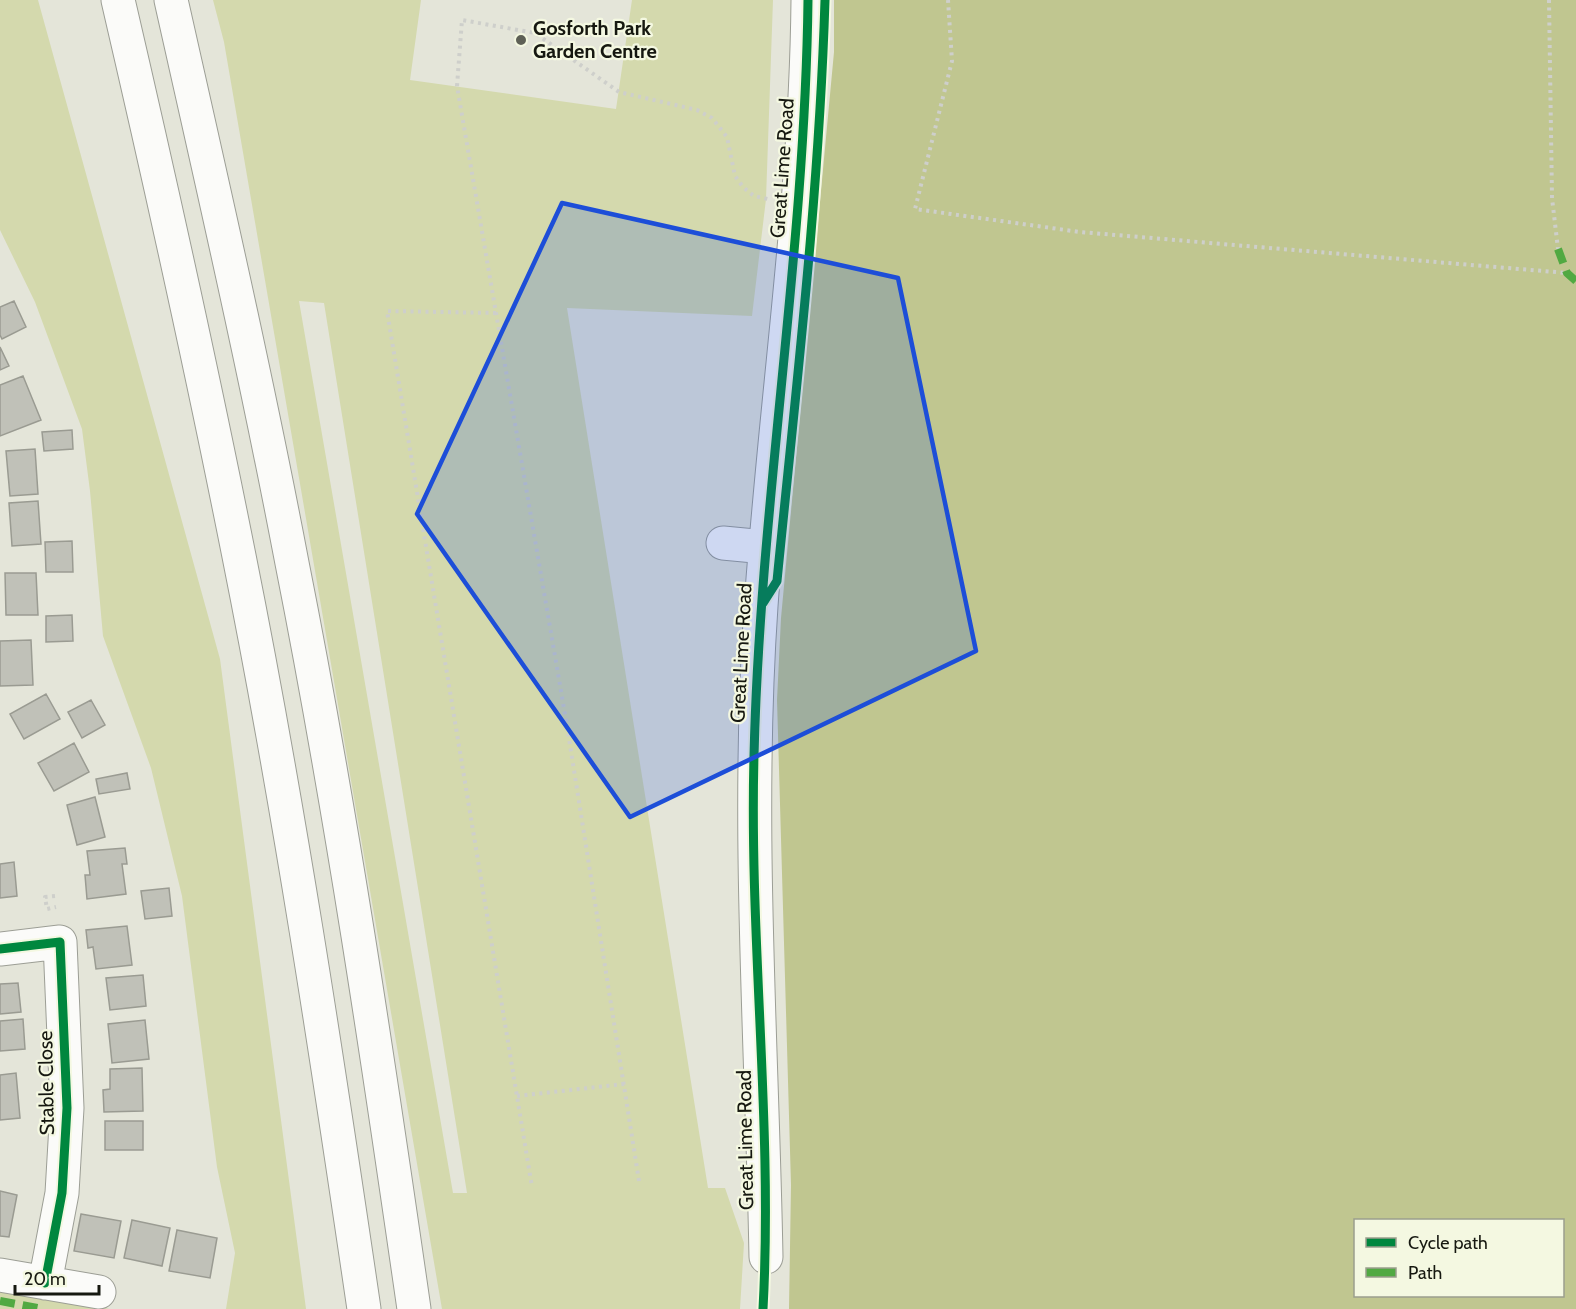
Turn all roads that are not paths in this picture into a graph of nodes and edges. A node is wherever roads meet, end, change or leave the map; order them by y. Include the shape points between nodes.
1 (118, 0) edge
2 (171, 0) edge
3 (808, 0) edge
4 (723, 543) dead end
5 (766, 547) junction
6 (0, 949) edge
7 (766, 1257) dead end
8 (0, 1275) edge
9 (45, 1283) junction
10 (99, 1292) dead end
11 (364, 1309) edge
12 (414, 1309) edge

1 - 11 main road via 240,557 301,894
2 - 12 main road via 293,565 362,957
3 - 5 main road, Great Lime Road via 799,204
4 - 5 main road
5 - 7 main road, Great Lime Road via 754,757 755,928
6 - 9 main road, Stable Close via 60,942 67,1108 62,1193
8 - 9 main road
9 - 10 main road

